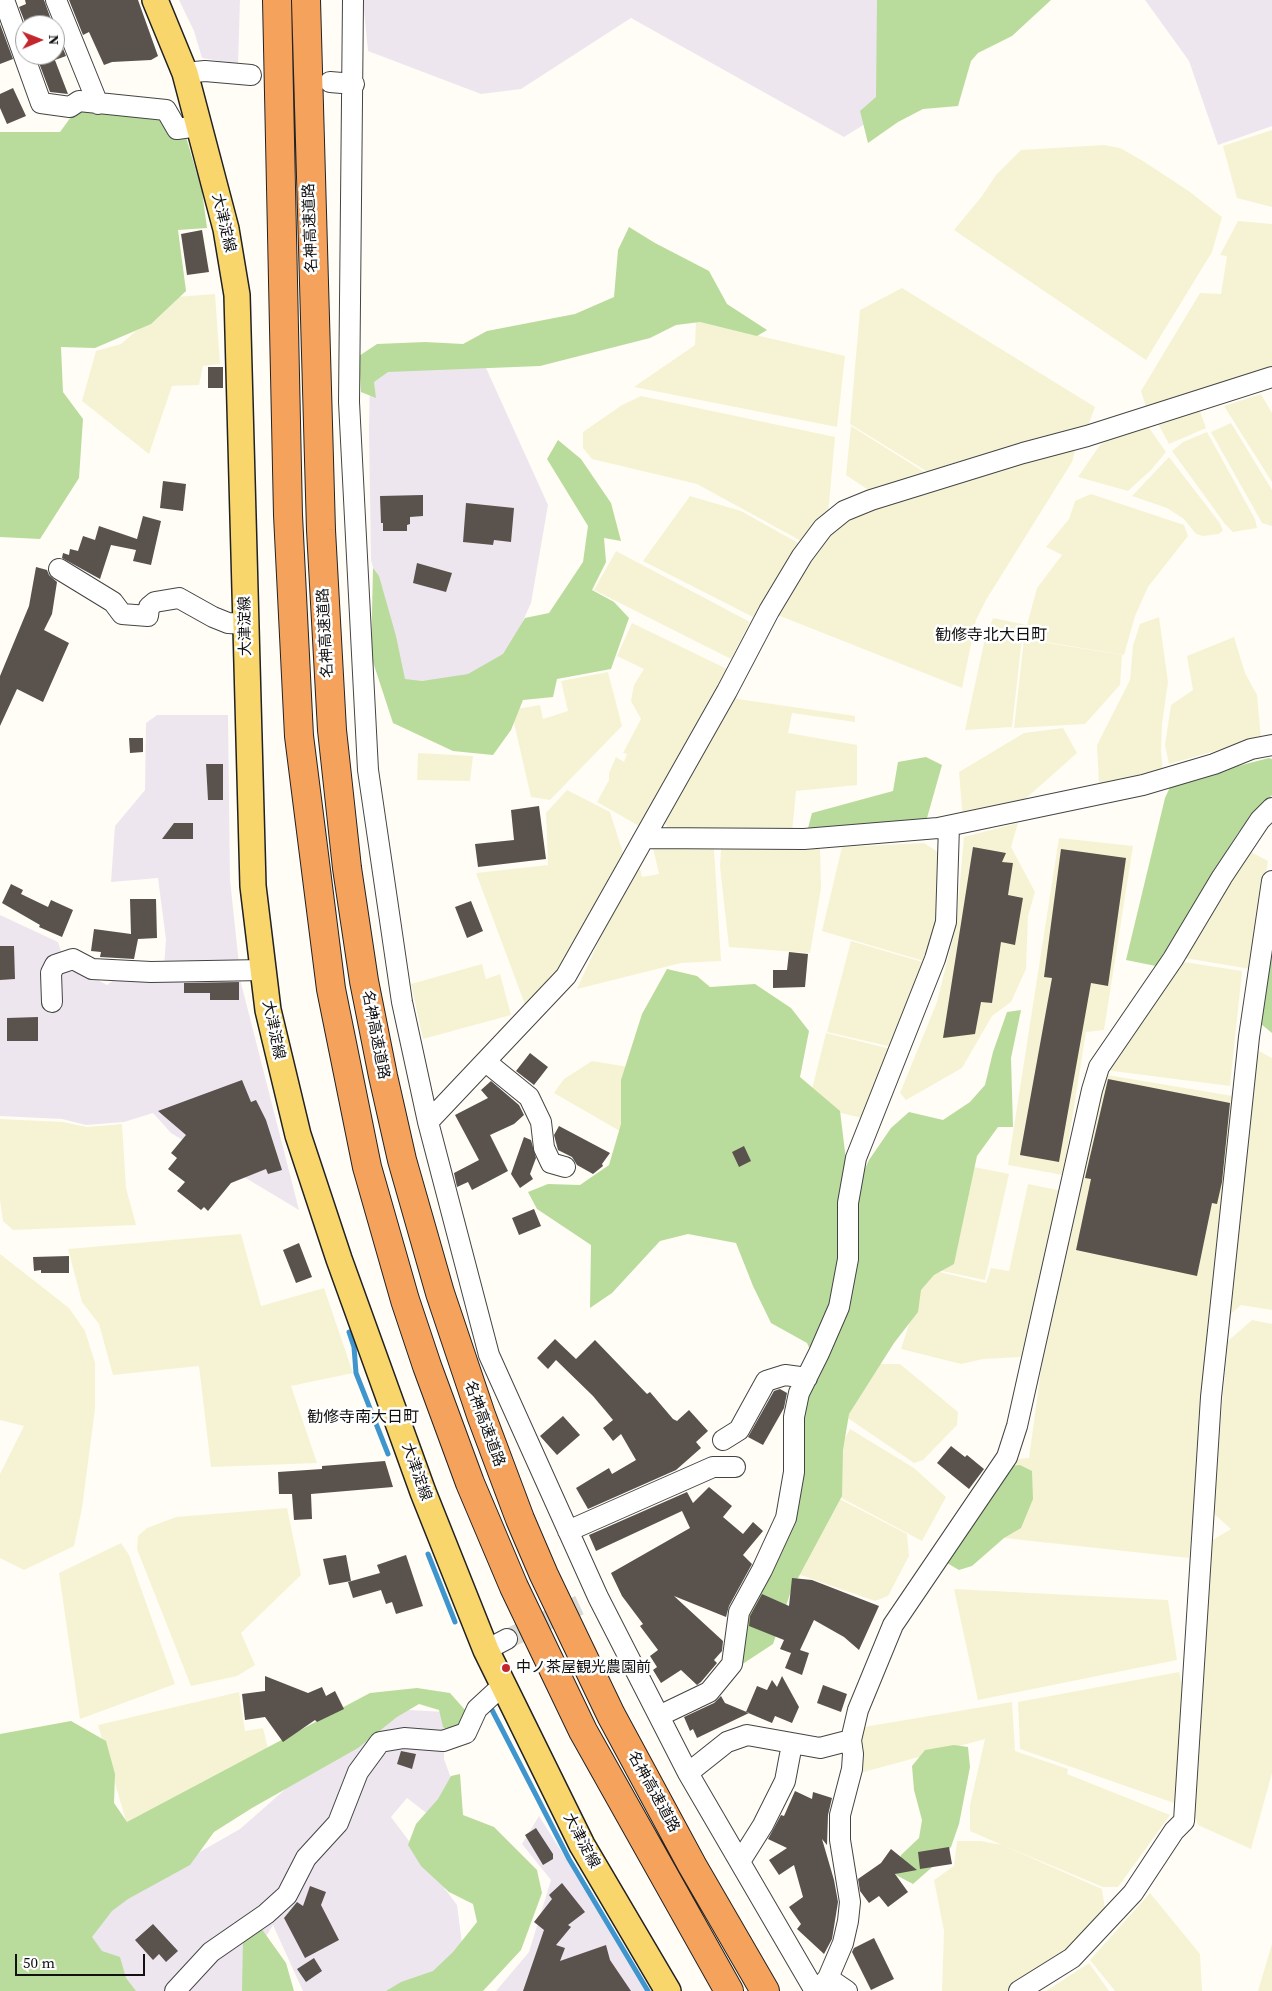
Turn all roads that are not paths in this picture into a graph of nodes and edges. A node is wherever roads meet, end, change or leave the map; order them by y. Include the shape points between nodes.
1 (4, 0) edge
2 (56, 0) edge
3 (155, 0) edge
4 (277, 0) edge
5 (306, 0) edge
6 (354, 0) edge
7 (185, 73) junction
8 (251, 75) dead end
9 (330, 82) dead end
10 (354, 84) junction
11 (98, 104) junction
12 (198, 126) junction
13 (1272, 377) edge
14 (59, 569) dead end
15 (246, 624) junction
16 (1272, 745) edge
17 (1272, 808) edge
18 (949, 826) junction
19 (646, 838) junction
20 (1272, 881) edge
21 (263, 970) junction
22 (52, 1002) dead end
23 (486, 1062) junction
24 (428, 1122) junction
25 (565, 1167) dead end
26 (807, 1378) junction
27 (723, 1440) dead end
28 (735, 1467) dead end
29 (568, 1532) junction
30 (503, 1685) junction
31 (659, 1716) junction
32 (851, 1740) junction
33 (792, 1744) junction
34 (688, 1773) junction
35 (741, 1860) junction
36 (820, 1987) edge
37 (175, 1991) edge
38 (668, 1991) edge
39 (729, 1991) edge
40 (765, 1991) edge
41 (847, 1991) edge
42 (1019, 1991) edge

1 - 11 street via 42,103 70,107 79,102
2 - 11 street
3 - 7 main road, 大津淀線
4 - 39 highway, 名神高速道路 via 288,525 299,736 331,989 367,1167 426,1366 470,1484 514,1587 588,1739
5 - 40 highway, 名神高速道路 via 320,530 332,730 348,878 364,981 402,1160 440,1293 481,1415 544,1576 611,1715
6 - 10 street
7 - 8 street via 205,71
7 - 12 main road, 大津淀線
9 - 10 street
10 - 24 street via 349,402 368,770 402,1002
11 - 12 street via 166,110 177,129
12 - 15 main road, 大津淀線 via 226,229 237,295
13 - 19 street via 902,490 844,511 823,528 802,556
14 - 15 street via 113,602 122,614 148,616 149,608 160,599 179,598 228,623
15 - 21 main road, 大津淀線 via 253,886
16 - 18 street via 1143,785
17 - 32 street via 1260,820 1173,959 1099,1067 1017,1426 1007,1457 893,1625 858,1710
18 - 19 street via 804,839
18 - 26 street via 946,922 935,959 856,1158 848,1203 848,1259 839,1308
19 - 23 street via 566,976
20 - 42 street via 1249,1037 1211,1397 1184,1821 1132,1893 1072,1958
21 - 22 street via 141,972 92,968 73,959 55,965 51,973
21 - 30 main road, 大津淀線 via 268,1010 298,1135 342,1269 420,1483 496,1645
23 - 24 street
23 - 25 street via 529,1097 541,1122 544,1148 551,1163
24 - 29 street via 489,1355
26 - 27 street via 784,1375 766,1381 740,1430
26 - 31 street via 799,1393 794,1417 794,1472 786,1518 739,1612 732,1664 709,1692
28 - 29 street via 713,1467
29 - 31 street via 591,1600
30 - 37 street via 476,1709 466,1733 443,1741 404,1738 380,1742 358,1772 338,1823 306,1858 287,1895 266,1914 211,1952
30 - 38 main road, 大津淀線 via 582,1845
31 - 34 street
32 - 33 street via 820,1748
32 - 36 street via 852,1769 840,1815 840,1840 850,1902 843,1943
33 - 34 street via 747,1735 727,1742
33 - 35 street via 785,1781
34 - 35 street
35 - 36 street
36 - 41 street

